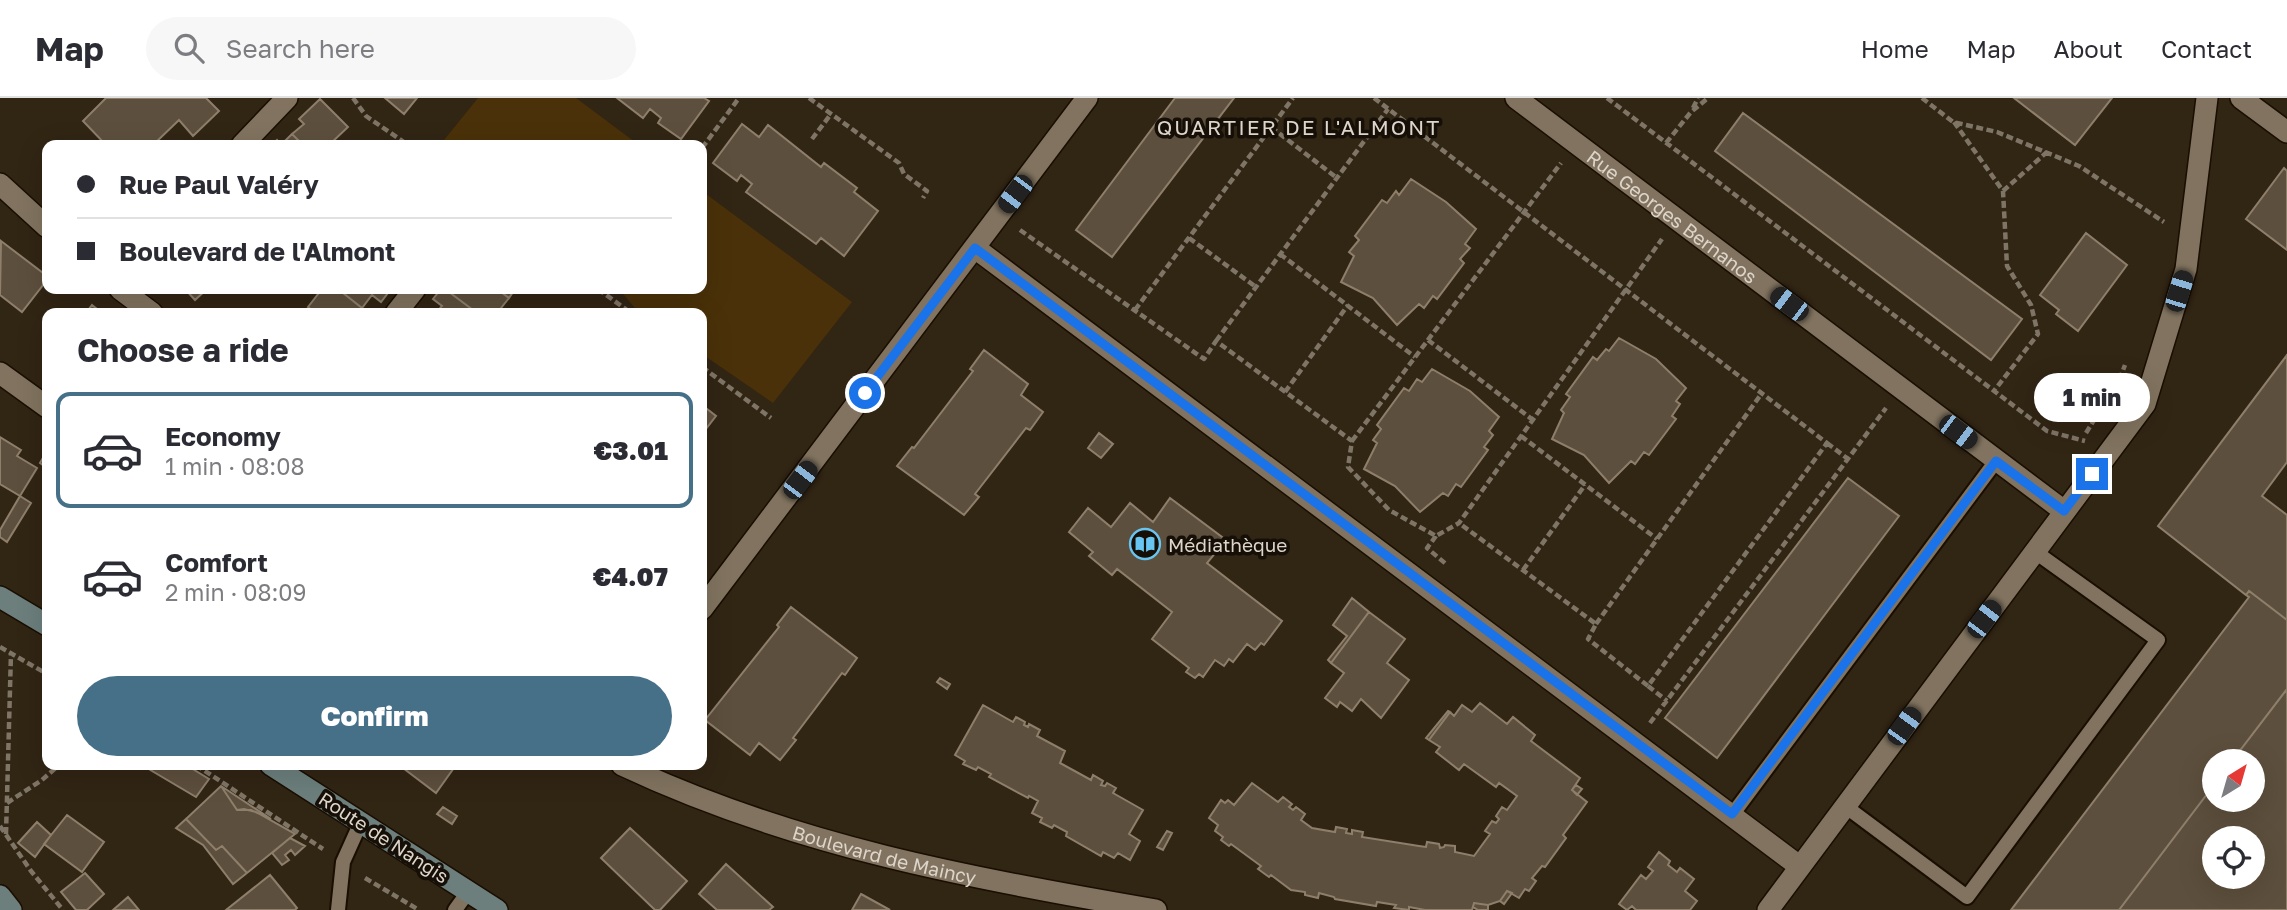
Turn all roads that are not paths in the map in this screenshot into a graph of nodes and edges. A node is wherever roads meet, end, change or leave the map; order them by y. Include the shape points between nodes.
1 (287, 98) edge
2 (1516, 98) edge
3 (2207, 98) edge
4 (2241, 98) edge
5 (1078, 101) edge
6 (2287, 132) edge
7 (247, 140) edge
8 (0, 184) edge
9 (42, 222) edge
10 (975, 248) junction
11 (127, 294) edge
12 (411, 294) edge
13 (145, 308) edge
14 (400, 308) edge
15 (0, 373) edge
16 (42, 403) edge
17 (1996, 461) junction
18 (2064, 511) junction
19 (2034, 551) junction
20 (0, 597) edge
21 (707, 602) edge
22 (42, 622) edge
23 (279, 770) edge
24 (633, 770) edge
25 (1845, 806) junction
26 (1732, 814) junction
27 (361, 822) junction
28 (1799, 866) junction
29 (468, 892) junction
30 (0, 897) edge
31 (11, 910) edge
32 (338, 910) edge
33 (455, 910) edge
34 (497, 910) edge
35 (1156, 910) edge
36 (1768, 910) edge

1 - 7 street
2 - 17 street, Rue Georges Bernanos
3 - 18 street via 2186,269 2145,404
4 - 6 street
5 - 10 street
8 - 9 street
10 - 21 street
10 - 26 street
11 - 13 street
12 - 14 street
15 - 16 street
17 - 18 street, Rue Georges Bernanos
17 - 26 lane
18 - 19 street
19 - 25 street
19 - 25 lane via 2158,640 2150,651 1967,897
20 - 22 main road
23 - 27 main road, Route de Nangis
24 - 35 street, Boulevard de Maincy via 793,833 918,866
25 - 28 street
26 - 28 street
27 - 29 main road, Route de Nangis
27 - 32 lane via 343,862
28 - 36 street
29 - 33 lane
29 - 34 main road, Route de Nangis
30 - 31 main road

